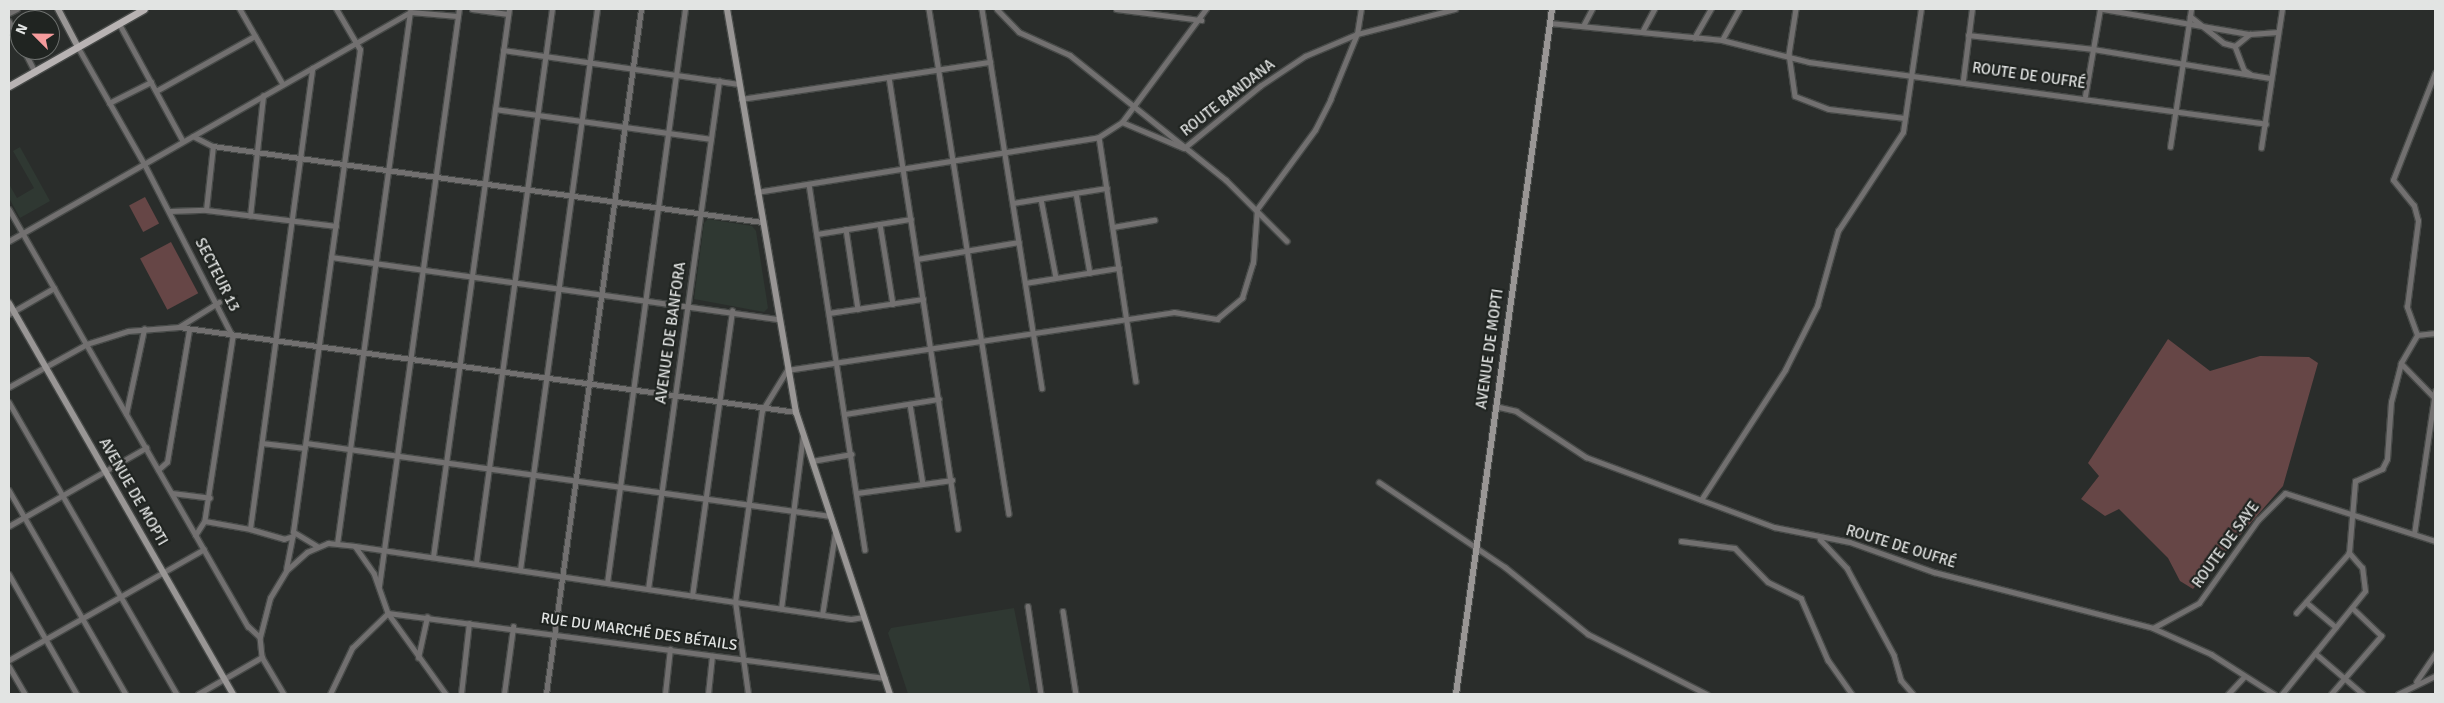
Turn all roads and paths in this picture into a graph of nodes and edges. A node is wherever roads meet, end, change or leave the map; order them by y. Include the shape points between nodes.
1 (17, 9) edge
2 (58, 9) edge
3 (144, 9) edge
4 (240, 9) edge
5 (336, 9) edge
6 (459, 9) edge
7 (472, 9) edge
8 (552, 9) edge
9 (597, 9) edge
10 (641, 9) edge
11 (684, 9) edge
12 (727, 9) edge
13 (929, 9) edge
14 (982, 9) edge
15 (996, 9) edge
16 (1116, 9) edge
17 (1206, 9) edge
18 (1361, 9) edge
19 (1455, 9) edge
20 (1552, 9) edge
21 (1592, 9) edge
22 (1654, 9) edge
23 (1711, 9) edge
24 (1739, 9) edge
25 (1796, 9) edge
26 (1921, 9) edge
27 (1972, 9) edge
28 (2101, 9) edge
29 (2190, 9) edge
30 (2282, 9) edge
31 (423, 10) edge
32 (509, 11) edge
33 (410, 12) junction
34 (9, 13) edge
35 (458, 16) junction
36 (2190, 16) junction
37 (1200, 20) junction
38 (119, 23) junction
39 (1550, 23) junction
40 (2188, 24) junction
41 (1583, 26) junction
42 (2202, 26) junction
43 (1642, 32) junction
44 (2278, 32) junction
45 (1357, 34) junction
46 (2250, 34) junction
47 (1968, 35) junction
48 (255, 36) junction
49 (1694, 38) junction
50 (1722, 40) junction
51 (356, 43) junction
52 (2236, 46) junction
53 (78, 47) junction
54 (2093, 49) junction
55 (503, 50) junction
56 (1789, 54) junction
57 (546, 56) junction
58 (29, 60) edge
59 (590, 62) junction
60 (990, 62) junction
61 (2179, 66) junction
62 (312, 68) junction
63 (633, 69) junction
64 (939, 70) junction
65 (35, 72) junction
66 (1911, 74) junction
67 (2435, 74) edge
68 (676, 75) junction
69 (2253, 76) junction
70 (889, 77) junction
71 (2270, 78) junction
72 (1963, 80) junction
73 (719, 81) junction
74 (151, 82) junction
75 (283, 84) junction
76 (739, 84) junction
77 (9, 86) edge
78 (156, 91) junction
79 (263, 96) junction
80 (2085, 96) junction
81 (742, 99) junction
82 (110, 103) junction
83 (1132, 106) junction
84 (495, 109) junction
85 (2176, 110) junction
86 (538, 115) junction
87 (1904, 118) junction
88 (582, 121) junction
89 (1122, 122) junction
90 (2266, 124) junction
91 (625, 128) junction
92 (668, 133) junction
93 (193, 136) junction
94 (1099, 137) junction
95 (711, 139) junction
96 (183, 141) junction
97 (213, 146) junction
98 (2170, 147) dead end
99 (1184, 148) junction
100 (2261, 148) dead end
101 (257, 152) junction
102 (1005, 152) junction
103 (299, 158) junction
104 (953, 160) junction
105 (144, 163) junction
106 (344, 164) junction
107 (903, 168) junction
108 (385, 170) junction
109 (436, 177) junction
110 (484, 184) junction
111 (809, 184) junction
112 (1107, 188) junction
113 (527, 190) junction
114 (757, 192) junction
115 (1076, 193) junction
116 (572, 196) junction
117 (1041, 198) junction
118 (614, 202) junction
119 (1013, 203) junction
120 (658, 208) junction
121 (1258, 209) junction
122 (9, 210) edge
123 (206, 210) junction
124 (170, 211) junction
125 (700, 214) junction
126 (250, 216) junction
127 (911, 219) junction
128 (1154, 220) dead end
129 (291, 222) junction
130 (762, 222) junction
131 (880, 224) junction
132 (336, 226) junction
133 (1113, 227) junction
134 (846, 229) junction
135 (23, 234) junction
136 (816, 234) junction
137 (1287, 240) dead end
138 (9, 241) edge
139 (1019, 242) junction
140 (968, 250) junction
141 (331, 257) junction
142 (917, 258) junction
143 (373, 262) junction
144 (1119, 268) junction
145 (423, 269) junction
146 (1090, 273) junction
147 (474, 276) junction
148 (1056, 278) junction
149 (515, 282) junction
150 (1025, 283) junction
151 (54, 288) junction
152 (559, 288) junction
153 (601, 293) junction
154 (645, 299) junction
155 (923, 299) junction
156 (219, 302) junction
157 (9, 303) edge
158 (893, 304) junction
159 (688, 305) junction
160 (858, 309) junction
161 (732, 311) junction
162 (11, 312) edge
163 (829, 314) junction
164 (777, 319) junction
165 (1127, 319) junction
166 (179, 327) junction
167 (144, 329) junction
168 (189, 331) junction
169 (1033, 333) junction
170 (2435, 333) edge
171 (2417, 335) junction
172 (233, 336) junction
173 (982, 341) junction
174 (276, 342) junction
175 (87, 344) junction
176 (319, 348) junction
177 (931, 349) junction
178 (362, 354) junction
179 (411, 361) junction
180 (837, 363) junction
181 (2400, 363) junction
182 (45, 366) junction
183 (460, 368) junction
184 (787, 370) junction
185 (502, 374) junction
186 (547, 380) junction
187 (1136, 381) dead end
188 (589, 386) junction
189 (9, 387) edge
190 (1042, 388) dead end
191 (633, 392) junction
192 (2435, 396) edge
193 (675, 398) junction
194 (939, 399) junction
195 (9, 402) edge
196 (719, 404) junction
197 (910, 404) junction
198 (1495, 406) junction
199 (762, 411) junction
200 (796, 412) junction
201 (126, 414) junction
202 (845, 414) junction
203 (803, 433) junction
204 (262, 442) junction
205 (305, 446) junction
206 (146, 448) junction
207 (350, 449) junction
208 (851, 454) junction
209 (397, 456) junction
210 (812, 460) junction
211 (446, 462) junction
212 (489, 467) junction
213 (158, 470) junction
214 (105, 471) junction
215 (534, 474) junction
216 (576, 480) junction
217 (952, 480) junction
218 (1379, 482) dead end
219 (923, 484) junction
220 (620, 487) junction
221 (9, 490) edge
222 (662, 492) junction
223 (172, 493) junction
224 (857, 493) junction
225 (64, 495) junction
226 (210, 498) junction
227 (706, 498) junction
228 (1701, 500) junction
229 (749, 504) junction
230 (793, 510) junction
231 (1009, 514) dead end
232 (2352, 514) junction
233 (830, 516) junction
234 (25, 517) junction
235 (205, 522) junction
236 (9, 526) edge
237 (250, 529) junction
238 (958, 529) dead end
239 (835, 530) junction
240 (2414, 534) junction
241 (196, 535) junction
242 (294, 536) junction
243 (1819, 539) junction
244 (1681, 541) dead end
245 (2435, 541) edge
246 (337, 544) junction
247 (355, 546) junction
248 (1476, 546) junction
249 (318, 547) junction
250 (204, 549) junction
251 (384, 550) junction
252 (865, 550) dead end
253 (2349, 553) junction
254 (432, 557) junction
255 (476, 563) junction
256 (520, 570) junction
257 (286, 571) junction
258 (163, 572) junction
259 (9, 574) edge
260 (562, 576) junction
261 (607, 583) junction
262 (379, 588) junction
263 (648, 589) junction
264 (692, 596) junction
265 (120, 597) junction
266 (735, 602) junction
267 (2306, 602) junction
268 (1028, 606) dead end
269 (2352, 608) junction
270 (781, 609) junction
271 (1063, 611) dead end
272 (388, 613) junction
273 (2296, 613) dead end
274 (822, 615) junction
275 (427, 617) junction
276 (864, 617) junction
277 (82, 619) junction
278 (470, 623) junction
279 (513, 627) junction
280 (2336, 627) junction
281 (2153, 628) junction
282 (555, 632) junction
283 (260, 637) junction
284 (46, 639) junction
285 (670, 649) junction
286 (2315, 654) junction
287 (2435, 654) edge
288 (712, 656) junction
289 (262, 657) junction
290 (418, 658) junction
291 (9, 660) edge
292 (741, 660) junction
293 (9, 666) edge
294 (2244, 676) junction
295 (2435, 676) edge
296 (885, 678) junction
297 (224, 679) junction
298 (2344, 679) junction
299 (2413, 685) junction
300 (26, 694) edge
301 (77, 694) edge
302 (126, 694) edge
303 (177, 694) edge
304 (198, 694) edge
305 (233, 694) edge
306 (284, 694) edge
307 (330, 694) edge
308 (446, 694) edge
309 (460, 694) edge
310 (504, 694) edge
311 (546, 694) edge
312 (665, 694) edge
313 (708, 694) edge
314 (748, 694) edge
315 (890, 694) edge
316 (1041, 694) edge
317 (1076, 694) edge
318 (1456, 694) edge
319 (1707, 694) edge
320 (1852, 694) edge
321 (1913, 694) edge
322 (2228, 694) edge
323 (2274, 694) edge
324 (2282, 694) edge
325 (2331, 694) edge
326 (2363, 694) edge
327 (2398, 694) edge

1 - 34 street
2 - 53 street
3 - 38 main road
4 - 48 street
5 - 51 street
6 - 35 street
7 - 32 street
8 - 57 street
9 - 59 street
10 - 63 street
11 - 68 street
12 - 76 street
13 - 64 street
14 - 60 street
15 - 83 street via 1019,32 1070,56
16 - 37 street
17 - 37 street
18 - 45 street
19 - 45 street, ROUTE BANDANA
20 - 39 street, AVENUE DE MOPTI
21 - 41 street
22 - 43 street
23 - 49 street
24 - 50 street
25 - 56 street
26 - 66 street
27 - 47 street
28 - 40 street
28 - 54 street
29 - 36 street
30 - 44 street
31 - 33 street
31 - 35 street
32 - 55 street
33 - 51 street
33 - 108 street
35 - 109 street
36 - 40 street
36 - 42 street
37 - 83 street
38 - 53 main road
38 - 74 street
39 - 41 street, ROUTE DE OUFRÉ
39 - 198 street, AVENUE DE MOPTI
40 - 42 street
40 - 61 street
41 - 43 street, ROUTE DE OUFRÉ
42 - 46 street
42 - 52 street via 2224,44
43 - 49 street, ROUTE DE OUFRÉ
44 - 46 street
44 - 71 street
45 - 99 street, ROUTE BANDANA via 1304,56 1260,86
45 - 121 street via 1315,130
46 - 52 street
47 - 54 street
47 - 72 street
48 - 75 street
48 - 78 street
49 - 50 street, ROUTE DE OUFRÉ
50 - 56 street, ROUTE DE OUFRÉ
51 - 62 street
51 - 106 street via 360,50
52 - 69 street via 2244,70
53 - 65 main road
53 - 82 street, SECTEUR 13
54 - 61 street
54 - 80 street
55 - 57 street
55 - 84 street
56 - 66 street, ROUTE DE OUFRÉ via 1809,62
56 - 87 street via 1795,96 1829,109
57 - 59 street
57 - 86 street
58 - 65 street
59 - 63 street
59 - 88 street
60 - 64 street
60 - 102 street
61 - 69 street
61 - 85 street
62 - 75 street
62 - 103 street
63 - 68 street
63 - 91 street
64 - 70 street
64 - 104 street
65 - 77 main road
66 - 72 street, ROUTE DE OUFRÉ
66 - 87 street
67 - 171 street via 2393,180 2414,206 2418,221 2407,307
68 - 73 street
68 - 92 street
69 - 71 street
70 - 81 street
70 - 107 street
71 - 90 street
72 - 80 street, ROUTE DE OUFRÉ
73 - 76 street
73 - 95 street, AVENUE DE BANFORA
74 - 78 street
74 - 82 street
75 - 79 street
76 - 81 street
78 - 96 street
79 - 93 street
79 - 101 street
80 - 85 street, ROUTE DE OUFRÉ
81 - 114 street
82 - 105 street, SECTEUR 13
83 - 89 street
83 - 99 street
84 - 86 street
84 - 110 street
85 - 90 street, ROUTE DE OUFRÉ
85 - 98 street
86 - 88 street
86 - 113 street
87 - 228 street via 1899,138 1838,231 1817,306 1785,370
88 - 91 street
88 - 116 street
89 - 94 street
89 - 99 street
90 - 100 street
91 - 92 street
91 - 118 street
92 - 95 street
92 - 120 street
93 - 96 street
93 - 97 street
94 - 102 street
94 - 112 street
95 - 125 street, AVENUE DE BANFORA
96 - 105 street
97 - 101 street
97 - 123 street
99 - 121 street
101 - 103 street
101 - 126 street
102 - 104 street
102 - 119 street
103 - 106 street
103 - 129 street
104 - 107 street
104 - 140 street
105 - 124 street, SECTEUR 13
105 - 135 street
106 - 108 street
106 - 132 street
107 - 111 street
107 - 127 street
108 - 109 street
108 - 143 street
109 - 110 street
109 - 145 street
110 - 113 street
110 - 147 street
111 - 114 street
111 - 136 street
112 - 115 street
112 - 133 street
113 - 116 street
113 - 149 street
114 - 130 street
115 - 117 street
115 - 146 street
116 - 118 street
116 - 152 street
117 - 119 street
117 - 148 street
118 - 120 street
118 - 153 street
119 - 139 street
120 - 125 street
120 - 154 street
121 - 137 street
121 - 165 street via 1253,263 1242,298 1217,318 1174,312
122 - 135 street
123 - 124 street
123 - 126 street
124 - 156 street, SECTEUR 13
125 - 130 street
125 - 159 street, AVENUE DE BANFORA
126 - 129 street
127 - 131 street
127 - 142 street
128 - 133 street
129 - 132 street
129 - 174 street
130 - 164 street
131 - 134 street
131 - 158 street
132 - 141 street
133 - 144 street
134 - 136 street
134 - 160 street
135 - 138 street
135 - 151 street
136 - 163 street
139 - 140 street
139 - 150 street
140 - 142 street
140 - 173 street
141 - 143 street
141 - 176 street
142 - 155 street
143 - 145 street
143 - 178 street
144 - 146 street
144 - 165 street
145 - 147 street
145 - 179 street
146 - 148 street
147 - 149 street
147 - 183 street
148 - 150 street
149 - 152 street
149 - 185 street
150 - 169 street
151 - 162 street
151 - 175 street
152 - 153 street
152 - 186 street
153 - 154 street
153 - 188 street
154 - 159 street
154 - 191 street
155 - 158 street
155 - 177 street
156 - 166 street
156 - 172 street, SECTEUR 13
157 - 162 street, AVENUE DE MOPTI
158 - 160 street
159 - 161 street
159 - 193 street, AVENUE DE BANFORA
160 - 163 street
161 - 164 street
161 - 196 street
162 - 182 street, AVENUE DE MOPTI
163 - 180 street
164 - 184 street
165 - 169 street
165 - 187 street
166 - 167 street
166 - 168 street
167 - 175 street
167 - 201 street
168 - 172 street
168 - 213 street via 167,462
169 - 173 street
169 - 190 street
170 - 171 street
171 - 181 street
172 - 174 street
172 - 226 street
173 - 177 street
173 - 231 street
174 - 176 street
174 - 204 street
175 - 182 street
175 - 201 street
176 - 178 street
176 - 205 street
177 - 180 street
177 - 194 street
178 - 179 street
178 - 207 street
179 - 183 street
179 - 209 street
180 - 184 street
180 - 202 street
181 - 192 street
181 - 232 street via 2391,402 2387,459 2382,470 2356,481
182 - 189 street
182 - 214 street, AVENUE DE MOPTI
183 - 185 street
183 - 211 street
184 - 199 street
184 - 200 street
185 - 186 street
185 - 212 street
186 - 188 street
186 - 215 street
188 - 191 street
188 - 216 street
191 - 193 street
191 - 220 street
192 - 240 street
193 - 196 street
193 - 222 street, AVENUE DE BANFORA
194 - 197 street
194 - 217 street
195 - 225 street
196 - 199 street
196 - 227 street
197 - 202 street
197 - 219 street
198 - 228 street, ROUTE DE OUFRÉ via 1516,411 1586,457
198 - 248 street, AVENUE DE MOPTI
199 - 200 street
199 - 229 street
200 - 203 street
201 - 206 street
202 - 208 street
203 - 210 street
203 - 230 street
204 - 205 street
204 - 237 street
205 - 207 street
205 - 242 street
206 - 213 street
206 - 214 street
207 - 209 street
207 - 246 street
208 - 210 street
208 - 224 street
209 - 211 street
209 - 251 street
210 - 233 street
211 - 212 street
211 - 254 street
212 - 215 street
212 - 255 street
213 - 223 street
214 - 225 street
214 - 258 street, AVENUE DE MOPTI
215 - 216 street
215 - 256 street
216 - 220 street
216 - 260 street
217 - 219 street
217 - 238 street
218 - 248 street
219 - 224 street
220 - 222 street
220 - 261 street
221 - 234 street
222 - 227 street
222 - 263 street, AVENUE DE BANFORA
223 - 226 street
223 - 241 street
224 - 252 street
225 - 234 street
225 - 265 street
226 - 235 street
227 - 229 street
227 - 264 street
228 - 243 street, ROUTE DE OUFRÉ
229 - 230 street
229 - 266 street
230 - 233 street
230 - 270 street
232 - 240 street, ROUTE DE SAYE
232 - 253 street
232 - 281 street, ROUTE DE SAYE via 2285,493 2258,520 2199,603
233 - 239 street
234 - 236 street
234 - 277 street
235 - 237 street
235 - 241 street
237 - 242 street via 284,539
239 - 274 street
239 - 276 street
240 - 245 street, ROUTE DE SAYE
241 - 250 street
242 - 249 street
242 - 257 street
243 - 281 street, ROUTE DE OUFRÉ via 1850,542 1934,572
243 - 321 street via 1846,568 1894,656 1901,680
244 - 320 street via 1735,548 1768,582 1802,598 1828,660
246 - 247 street
246 - 249 street
247 - 251 street
247 - 262 street
248 - 318 street, AVENUE DE MOPTI
248 - 319 street via 1588,634
249 - 257 street
250 - 258 street
250 - 283 street via 248,626
251 - 254 street
251 - 262 street
253 - 267 street
253 - 269 street via 2362,568 2366,584
254 - 255 street
255 - 256 street
256 - 260 street
257 - 283 street via 266,606
258 - 265 street
258 - 297 street, AVENUE DE MOPTI
259 - 284 street
260 - 261 street
260 - 282 street
261 - 263 street
262 - 272 street
263 - 264 street
264 - 266 street
265 - 277 street
265 - 303 street
266 - 270 street
266 - 292 street
267 - 273 street
267 - 280 street
268 - 316 street
269 - 280 street
269 - 298 street via 2381,635
270 - 274 street
271 - 317 street
272 - 275 street, RUE DU MARCHÉ DES BÉTAILS
272 - 290 street
272 - 307 street via 352,648
274 - 276 street
275 - 278 street, RUE DU MARCHÉ DES BÉTAILS
275 - 290 street
276 - 296 street
277 - 284 street
277 - 302 street
278 - 279 street, RUE DU MARCHÉ DES BÉTAILS
278 - 309 street
279 - 282 street, RUE DU MARCHÉ DES BÉTAILS
279 - 310 street
280 - 286 street
281 - 294 street, ROUTE DE OUFRÉ via 2212,654
282 - 285 street, RUE DU MARCHÉ DES BÉTAILS
282 - 311 street
283 - 289 street
284 - 291 street
284 - 301 street
285 - 288 street, RUE DU MARCHÉ DES BÉTAILS
285 - 312 street
286 - 298 street
286 - 324 street
287 - 299 street
288 - 292 street, RUE DU MARCHÉ DES BÉTAILS
288 - 313 street
289 - 297 street
289 - 306 street
290 - 308 street
292 - 296 street, RUE DU MARCHÉ DES BÉTAILS
292 - 314 street
293 - 300 street
294 - 322 street
294 - 323 street, ROUTE DE OUFRÉ
295 - 299 street
296 - 315 street
297 - 304 street
297 - 305 street, AVENUE DE MOPTI
298 - 325 street
298 - 326 street
299 - 327 street

